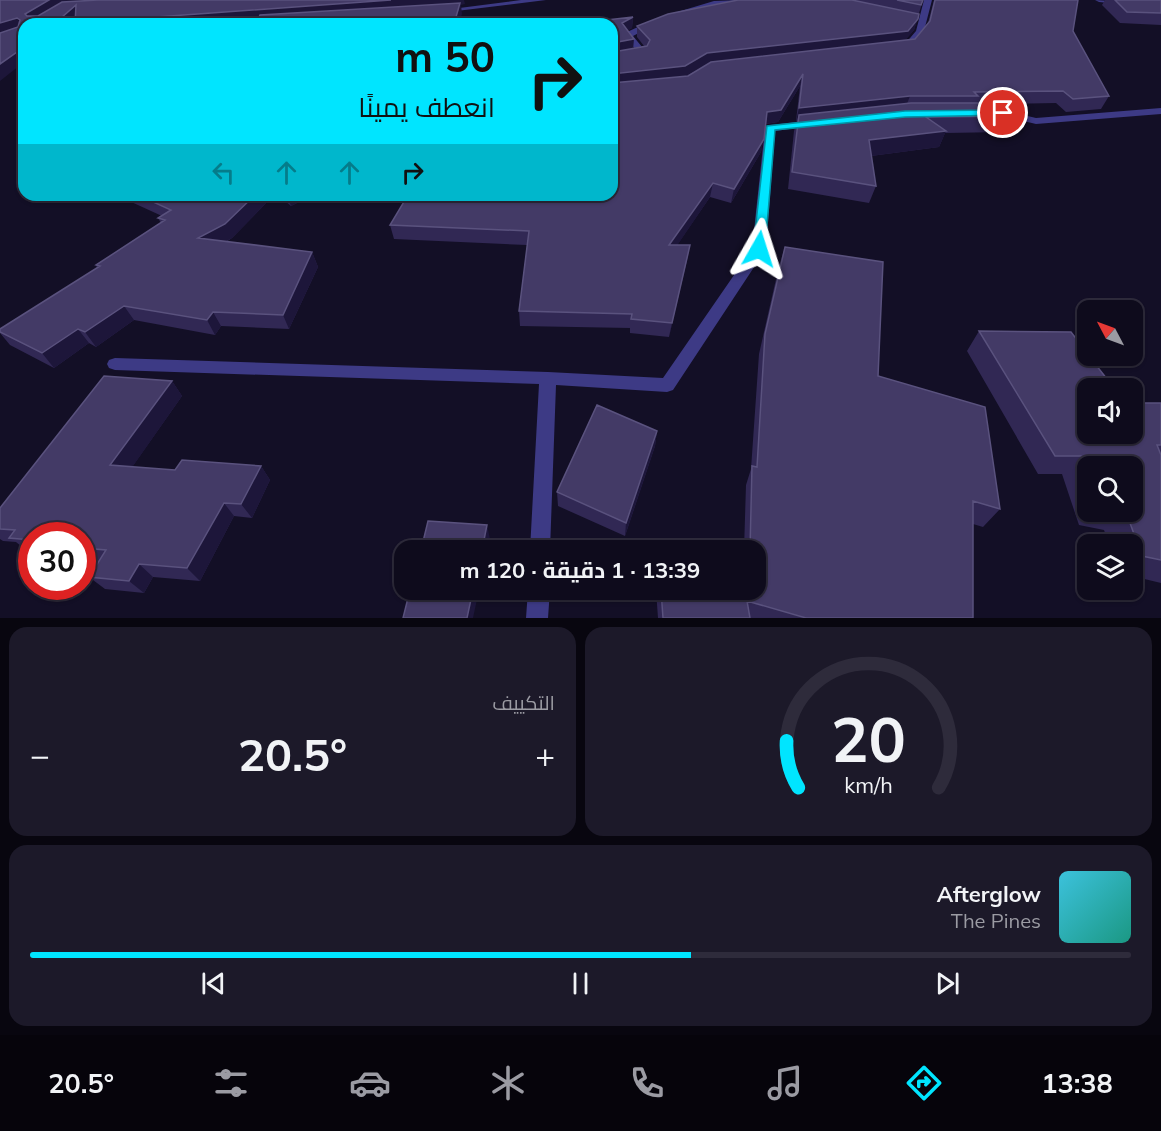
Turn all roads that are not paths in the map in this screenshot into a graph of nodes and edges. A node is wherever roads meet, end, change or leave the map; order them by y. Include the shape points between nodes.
1 (542, 0) edge
2 (737, 0) edge
3 (928, 0) edge
4 (1099, 0) edge
5 (1161, 6) edge
6 (427, 12) edge
7 (671, 15) edge
8 (911, 18) edge
9 (660, 20) edge
10 (922, 21) junction
11 (884, 49) edge
12 (618, 58) edge
13 (1161, 111) edge
14 (981, 113) edge
15 (822, 122) edge
16 (115, 364) dead end
17 (548, 378) junction
18 (540, 540) edge
19 (538, 600) edge
20 (537, 618) edge

1 - 6 street
2 - 7 street
3 - 10 street
4 - 5 street
8 - 10 street
9 - 12 street via 628,34 644,52
10 - 11 street via 920,31 908,46
13 - 14 street via 1036,122 1003,113
15 - 17 street via 770,128 759,249 667,386
16 - 17 street
17 - 18 street
19 - 20 street

